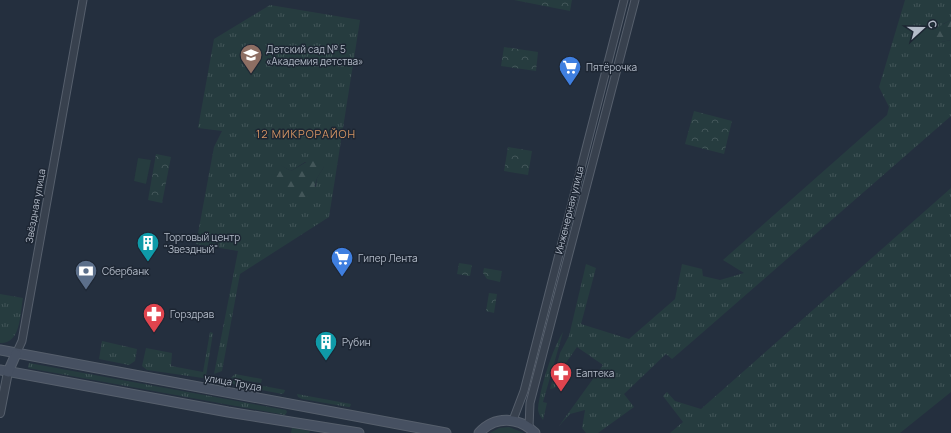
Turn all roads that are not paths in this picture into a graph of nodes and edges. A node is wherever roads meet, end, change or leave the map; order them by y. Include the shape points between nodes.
1 (83, 0) edge
2 (624, 0) edge
3 (635, 0) edge
4 (0, 350) edge
5 (16, 354) junction
6 (4, 371) edge
7 (0, 413) edge
8 (513, 420) junction
9 (532, 430) edge
10 (359, 433) edge
11 (446, 433) edge
12 (479, 433) edge

1 - 5 street, Звёздная улица via 22,341
2 - 8 street, Инженерная улица via 523,394
3 - 9 street, Инженерная улица via 530,403
4 - 5 main road, улица Труда
5 - 6 main road, Звёздная улица
5 - 11 main road, улица Труда
6 - 7 street, Звёздная улица
6 - 10 main road
8 - 9 main road, Инженерная улица
8 - 12 main road via 489,424

